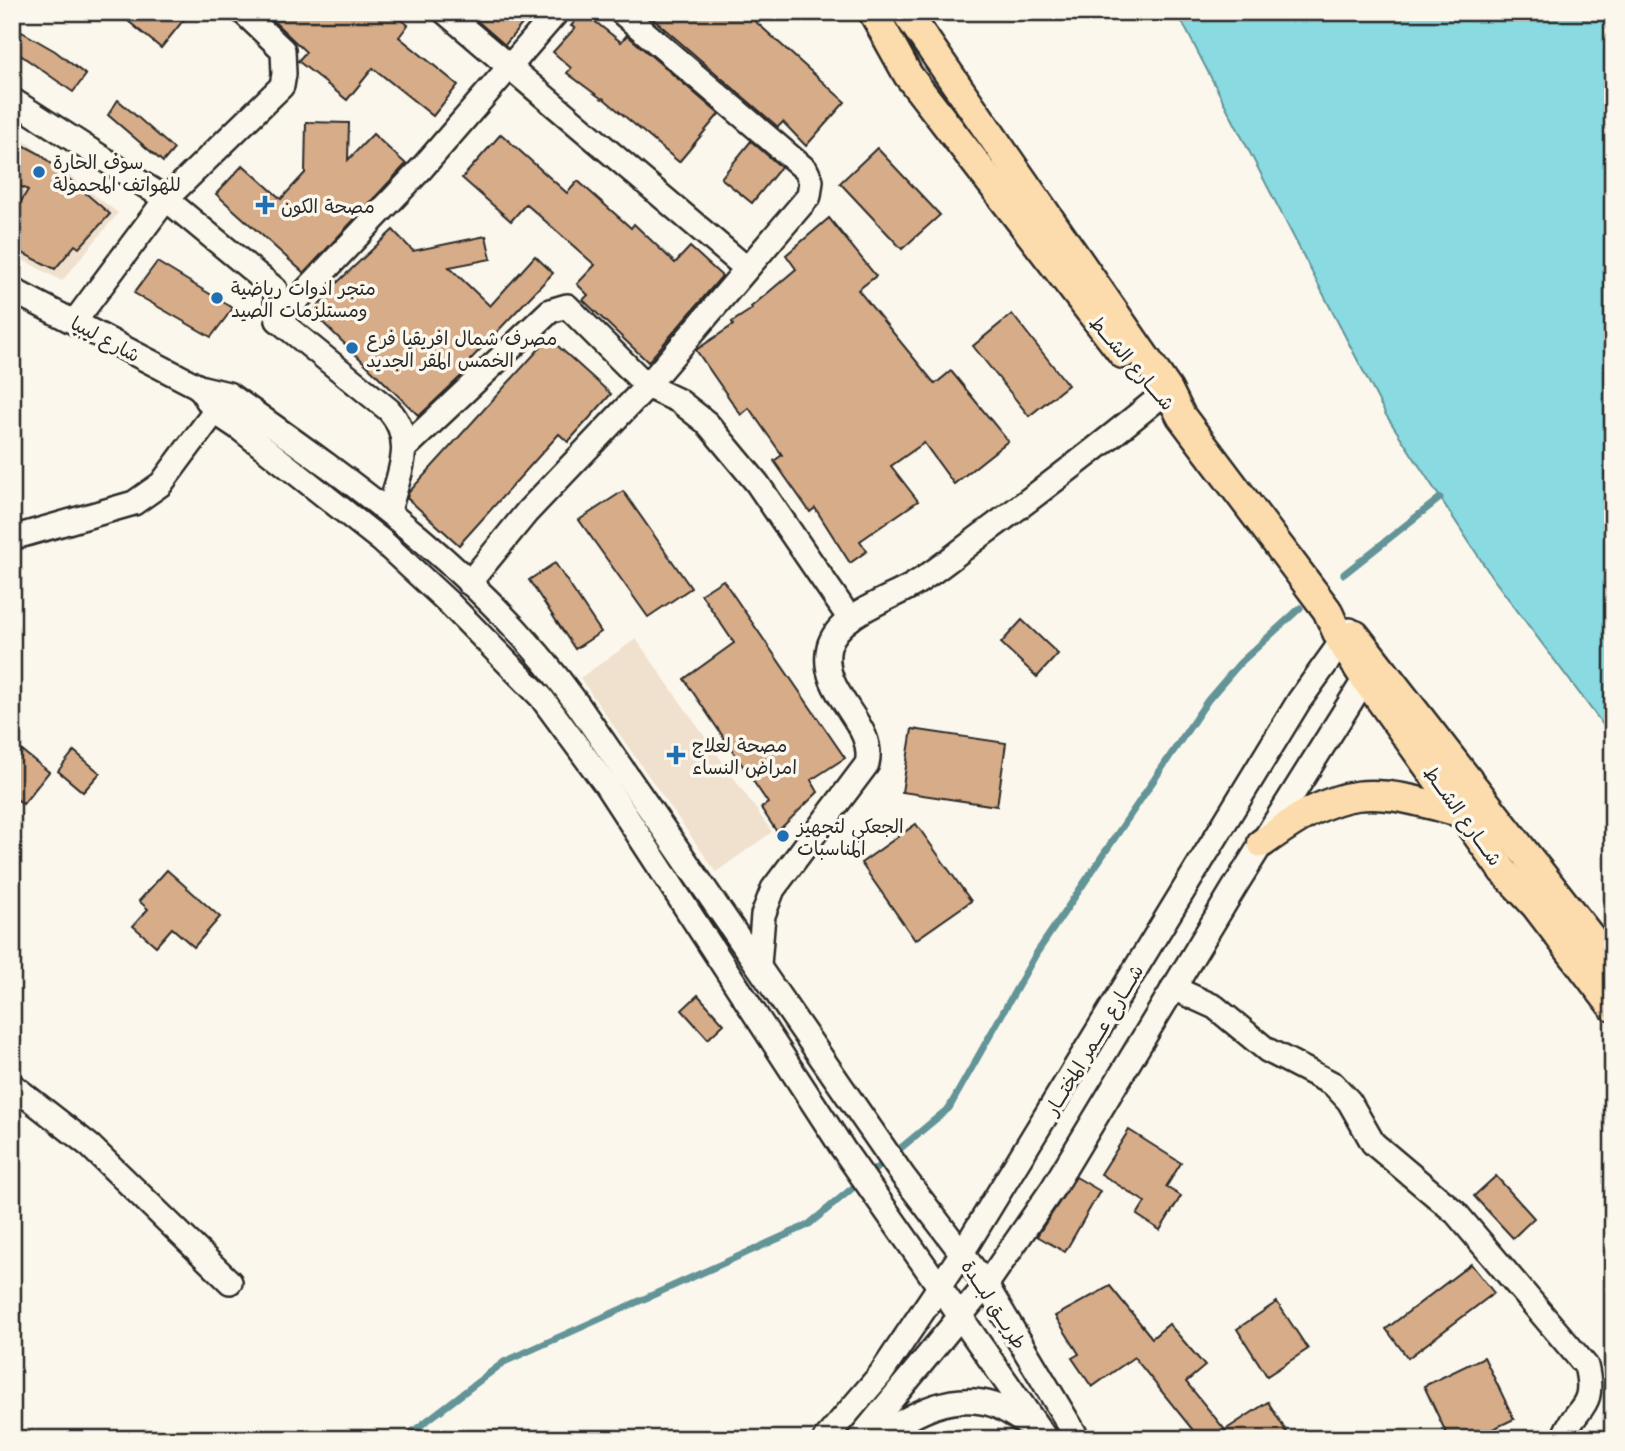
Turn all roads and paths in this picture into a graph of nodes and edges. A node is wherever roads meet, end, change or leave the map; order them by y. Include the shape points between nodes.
1 (243, 12) edge
2 (445, 12) edge
3 (557, 12) edge
4 (621, 12) edge
5 (873, 12) edge
6 (906, 12) edge
7 (511, 68) junction
8 (12, 100) edge
9 (166, 199) junction
10 (746, 268) junction
11 (12, 290) edge
12 (278, 320) junction
13 (75, 321) junction
14 (647, 386) junction
15 (1163, 394) junction
16 (221, 403) junction
17 (406, 447) junction
18 (389, 510) junction
19 (12, 538) edge
20 (469, 583) junction
21 (850, 619) junction
22 (1346, 636) junction
23 (1371, 669) junction
24 (1462, 813) junction
25 (1262, 843) junction
26 (759, 965) junction
27 (1613, 966) edge
28 (1173, 988) junction
29 (1613, 1007) edge
30 (12, 1084) edge
31 (962, 1253) junction
32 (230, 1282) dead end
33 (940, 1284) junction
34 (986, 1285) junction
35 (961, 1314) junction
36 (1045, 1436) edge
37 (825, 1439) edge
38 (859, 1439) edge
39 (873, 1439) edge
40 (1078, 1439) edge
41 (1563, 1439) edge

1 - 9 street via 283,50 282,86
2 - 7 street
3 - 7 street
4 - 10 street via 806,170 811,181 809,196
5 - 15 main road, شــــارع الشـــط via 908,75 1090,314
6 - 15 main road, شــــارع الشـــط
7 - 10 street
7 - 12 street via 371,225
8 - 9 street
9 - 12 street via 275,289
9 - 13 street
10 - 14 street
11 - 13 street, شارع ليبيا
12 - 17 street via 389,411 399,421
13 - 16 street, شارع ليبيا
14 - 17 street via 571,309 561,306 550,311
14 - 20 street via 527,512
14 - 21 street via 691,410 730,449
15 - 21 street via 915,584
15 - 22 main road, شــــارع الشـــط
16 - 18 street, طريـــق لبـــدة
16 - 19 street via 161,484 134,503
16 - 33 street, طريـــق لبـــدة via 239,428 382,541 541,697 606,785 843,1149
17 - 18 street
18 - 20 street, طريـــق لبـــدة
20 - 26 street, طريـــق لبـــدة via 554,671
21 - 26 street via 835,632 829,668 834,687 868,743 867,764 773,889 763,915
22 - 23 main road, شــــارع الشـــط
22 - 31 street, شــــارع عـــمر المختـــار via 1299,701
23 - 24 main road, شــــارع الشـــط
23 - 25 street
23 - 27 main road, شــــارع الشـــط
24 - 25 main road via 1406,797 1357,795 1304,813
24 - 29 main road, شــــارع الشـــط
25 - 28 street
26 - 31 street, طريـــق لبـــدة via 903,1176
28 - 34 street via 1053,1188
28 - 41 street via 1215,1007 1267,1050 1333,1084 1349,1101 1373,1143 1455,1213 1586,1366 1591,1383 1587,1402
30 - 32 street via 90,1146
31 - 33 street, شــــارع عـــمر المختـــار
31 - 34 street, طريـــق لبـــدة
33 - 35 street, طريـــق لبـــدة
33 - 37 street, شــــارع عـــمر المختـــار via 880,1375
34 - 35 street
34 - 40 street, طريـــق لبـــدة
35 - 36 street, طريـــق لبـــدة
35 - 38 street
36 - 39 street via 996,1405 955,1401 921,1411

